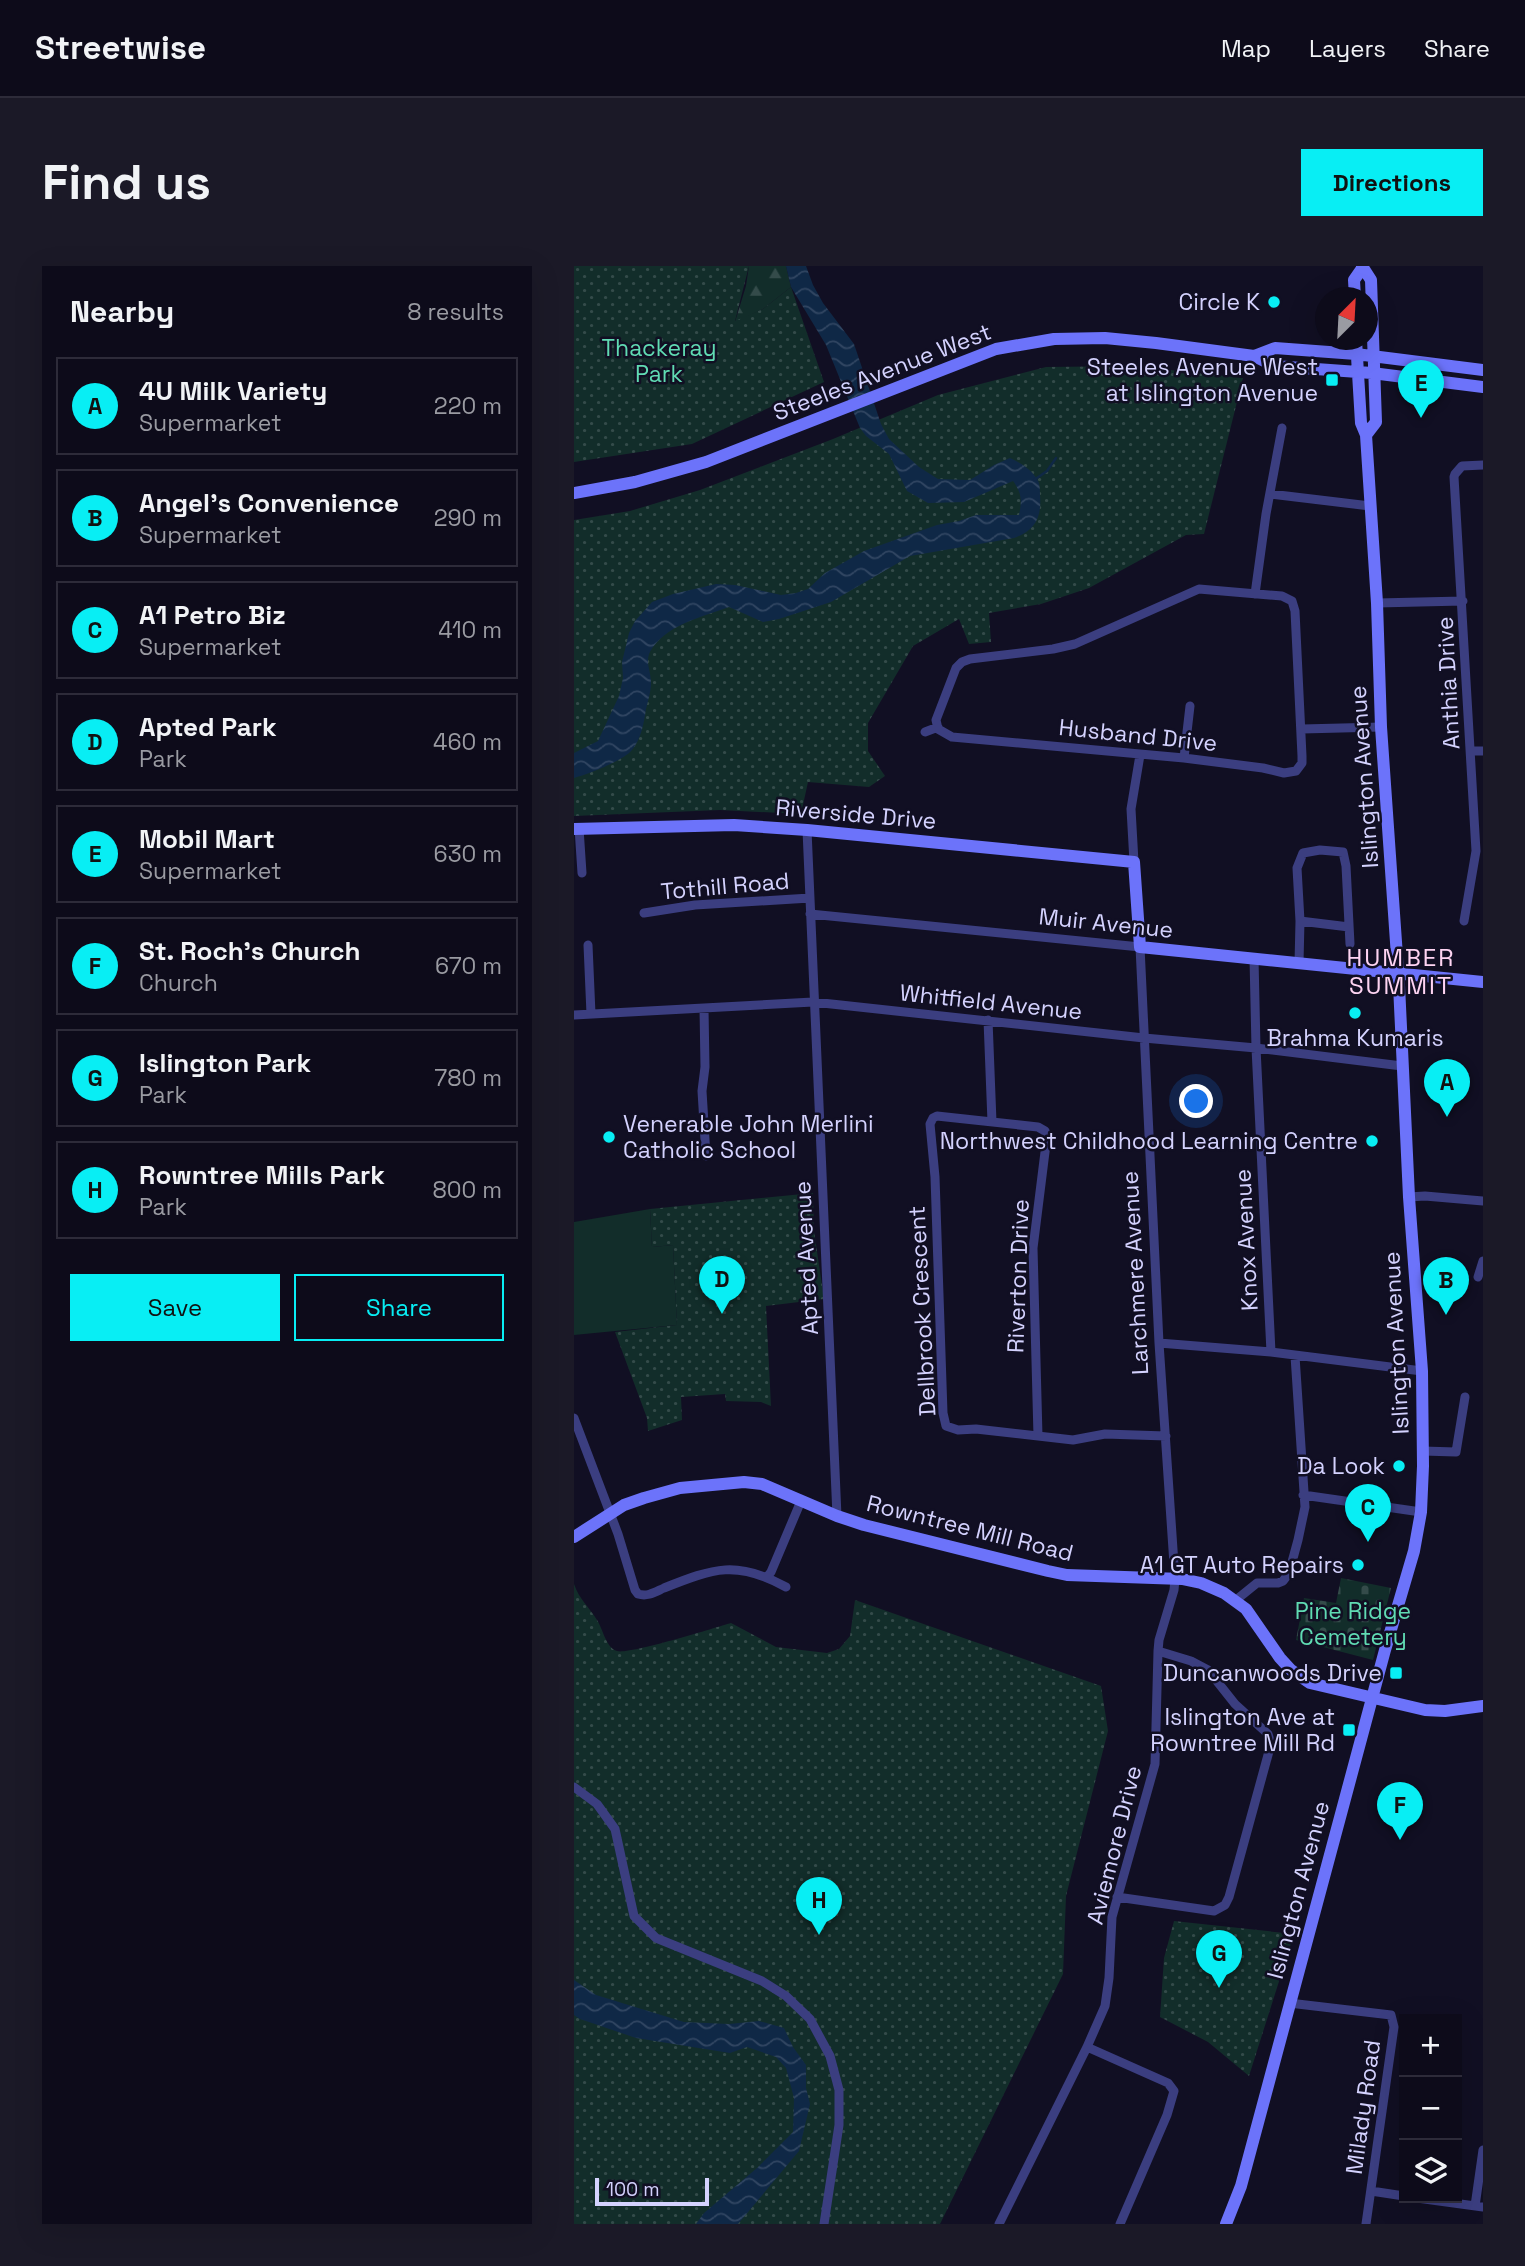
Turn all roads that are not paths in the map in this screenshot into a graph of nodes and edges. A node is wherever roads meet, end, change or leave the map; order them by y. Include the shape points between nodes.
1 (1363, 267) edge
2 (1354, 287) edge
3 (1356, 350) edge
4 (1356, 354) junction
5 (1254, 356) junction
6 (1373, 356) junction
7 (1483, 370) edge
8 (1357, 373) junction
9 (1372, 373) junction
10 (1483, 387) edge
11 (1282, 428) dead end
12 (1366, 435) junction
13 (1483, 465) edge
14 (574, 493) edge
15 (1270, 494) junction
16 (1370, 506) junction
17 (1255, 594) junction
18 (1463, 601) junction
19 (1377, 603) junction
20 (1190, 706) dead end
21 (937, 726) junction
22 (1381, 727) junction
23 (1301, 729) junction
24 (926, 732) dead end
25 (1471, 751) junction
26 (1483, 751) edge
27 (1140, 755) junction
28 (1184, 758) junction
29 (577, 828) edge
30 (807, 830) junction
31 (1134, 862) junction
32 (582, 873) dead end
33 (810, 898) junction
34 (644, 913) dead end
35 (810, 914) junction
36 (1300, 921) junction
37 (1464, 921) dead end
38 (1349, 927) junction
39 (1350, 944) dead end
40 (588, 945) dead end
41 (1140, 947) junction
42 (1254, 958) junction
43 (1299, 963) junction
44 (1399, 972) junction
45 (1483, 982) edge
46 (813, 1002) junction
47 (704, 1008) junction
48 (591, 1014) junction
49 (574, 1015) edge
50 (988, 1020) junction
51 (1144, 1038) junction
52 (1256, 1048) junction
53 (1402, 1066) junction
54 (992, 1122) junction
55 (706, 1156) dead end
56 (1409, 1197) junction
57 (1483, 1201) edge
58 (1483, 1261) edge
59 (1478, 1277) dead end
60 (1159, 1343) junction
61 (1271, 1352) junction
62 (1295, 1356) junction
63 (1422, 1371) junction
64 (1465, 1397) dead end
65 (574, 1418) edge
66 (1038, 1436) junction
67 (1166, 1436) junction
68 (1423, 1451) junction
69 (1303, 1495) junction
70 (801, 1501) junction
71 (1421, 1512) junction
72 (609, 1514) junction
73 (837, 1517) junction
74 (574, 1537) edge
75 (767, 1577) junction
76 (1175, 1579) junction
77 (786, 1587) dead end
78 (1236, 1600) junction
79 (1158, 1651) junction
80 (1372, 1698) junction
81 (1483, 1706) edge
82 (574, 1787) edge
83 (1117, 1897) junction
84 (1289, 2003) junction
85 (1087, 2047) junction
86 (1483, 2150) edge
87 (1371, 2191) junction
88 (1399, 2195) edge
89 (1456, 2203) edge
90 (1479, 2206) edge
91 (824, 2224) edge
92 (999, 2224) edge
93 (1120, 2224) edge
94 (1226, 2224) edge
95 (1366, 2224) edge

1 - 2 main road, Islington Avenue
1 - 6 main road, Islington Avenue via 1371,280
3 - 4 main road, Islington Avenue
4 - 5 main road, Steeles Avenue West via 1275,348
4 - 6 main road, Steeles Avenue West
4 - 8 main road, Islington Avenue
5 - 8 main road, Steeles Avenue West via 1274,366
5 - 14 main road, Steeles Avenue West via 1105,338 996,349 675,471
6 - 7 main road, Steeles Avenue West
6 - 9 main road, Islington Avenue
8 - 9 main road, Steeles Avenue West
8 - 12 main road, Islington Avenue
9 - 10 main road, Steeles Avenue West
9 - 12 main road, Islington Avenue via 1376,422
11 - 15 street
12 - 16 main road, Islington Avenue
13 - 18 street, Anthia Drive via 1462,466 1455,474
15 - 16 street
15 - 17 street
16 - 19 main road, Islington Avenue
17 - 21 street via 1194,590 1075,644 966,660 956,668
17 - 23 street via 1287,597 1294,606
18 - 19 street
18 - 25 street, Anthia Drive
19 - 22 main road, Islington Avenue
20 - 28 street
21 - 24 street
21 - 27 street, Husband Drive via 952,737
22 - 23 street
22 - 44 main road, Islington Avenue
23 - 28 street, Husband Drive via 1302,764 1291,773
25 - 26 street
25 - 37 street, Anthia Drive via 1476,851
27 - 28 street, Husband Drive
27 - 31 street, Larchmere Avenue via 1131,809
29 - 30 main road, Riverside Drive via 734,825
29 - 32 street
30 - 31 main road, Riverside Drive
30 - 33 street, Apted Avenue
31 - 41 main road, Larchmere Avenue
33 - 34 street, Tothill Road
33 - 35 street, Apted Avenue
35 - 41 street, Muir Avenue
35 - 46 street, Apted Avenue
36 - 38 street
36 - 38 street via 1297,868 1303,853 1343,852
36 - 43 street
38 - 39 street
40 - 48 street
41 - 42 main road, Muir Avenue
41 - 51 street, Larchmere Avenue
42 - 43 main road, Muir Avenue
42 - 52 street, Knox Avenue
43 - 44 main road, Muir Avenue
44 - 45 main road, Muir Avenue
44 - 53 main road, Islington Avenue
46 - 47 street, Whitfield Avenue
46 - 50 street, Whitfield Avenue
46 - 73 street, Apted Avenue
47 - 48 street, Whitfield Avenue
47 - 55 street
48 - 49 street, Whitfield Avenue
50 - 51 street, Whitfield Avenue
50 - 54 street
51 - 52 street, Whitfield Avenue
51 - 60 street, Larchmere Avenue
52 - 53 street, Whitfield Avenue
52 - 61 street, Knox Avenue
53 - 56 main road, Islington Avenue
54 - 66 street, Riverton Drive via 1038,1127 1047,1136 1033,1248
54 - 66 street, Dellbrook Crescent via 940,1116 930,1124 944,1419 951,1429
56 - 57 street
56 - 63 main road, Islington Avenue
58 - 59 street
60 - 61 street
60 - 67 street, Larchmere Avenue
61 - 62 street
62 - 63 street
62 - 69 street
63 - 68 main road, Islington Avenue
64 - 68 street via 1456,1452
65 - 72 street
66 - 67 street, Dellbrook Crescent via 1073,1440 1105,1434
67 - 76 street, Larchmere Avenue
68 - 71 main road, Islington Avenue
69 - 71 street
69 - 78 street via 1303,1521 1286,1578 1278,1583 1257,1583
70 - 72 main road, Rowntree Mill Road via 762,1485 731,1482 666,1491
70 - 73 main road, Rowntree Mill Road
70 - 75 street
71 - 80 main road, Islington Avenue
72 - 74 main road, Rowntree Mill Road
72 - 75 street via 638,1594 648,1596 719,1569
73 - 76 main road, Rowntree Mill Road via 1057,1573
75 - 77 street
76 - 78 main road, Rowntree Mill Road via 1200,1583
76 - 79 street, Aviemore Drive
78 - 80 main road, Rowntree Mill Road via 1301,1678
79 - 83 street, Aviemore Drive via 1154,1764
79 - 83 street via 1208,1670 1235,1704 1268,1734 1271,1744 1225,1905 1214,1911
80 - 81 main road via 1435,1711
80 - 84 main road, Islington Avenue
82 - 91 street via 597,1804 615,1829 634,1916 656,1938 762,1981 810,2019 830,2056 839,2090 839,2126
83 - 85 street, Aviemore Drive via 1110,1933 1108,1991
84 - 87 street, Milady Road via 1391,2014 1393,2018
84 - 94 main road, Islington Avenue via 1241,2186
85 - 92 street, Aviemore Drive
85 - 93 street via 1168,2083 1174,2091
86 - 90 street
87 - 88 street
87 - 95 street, Milady Road
89 - 90 street

